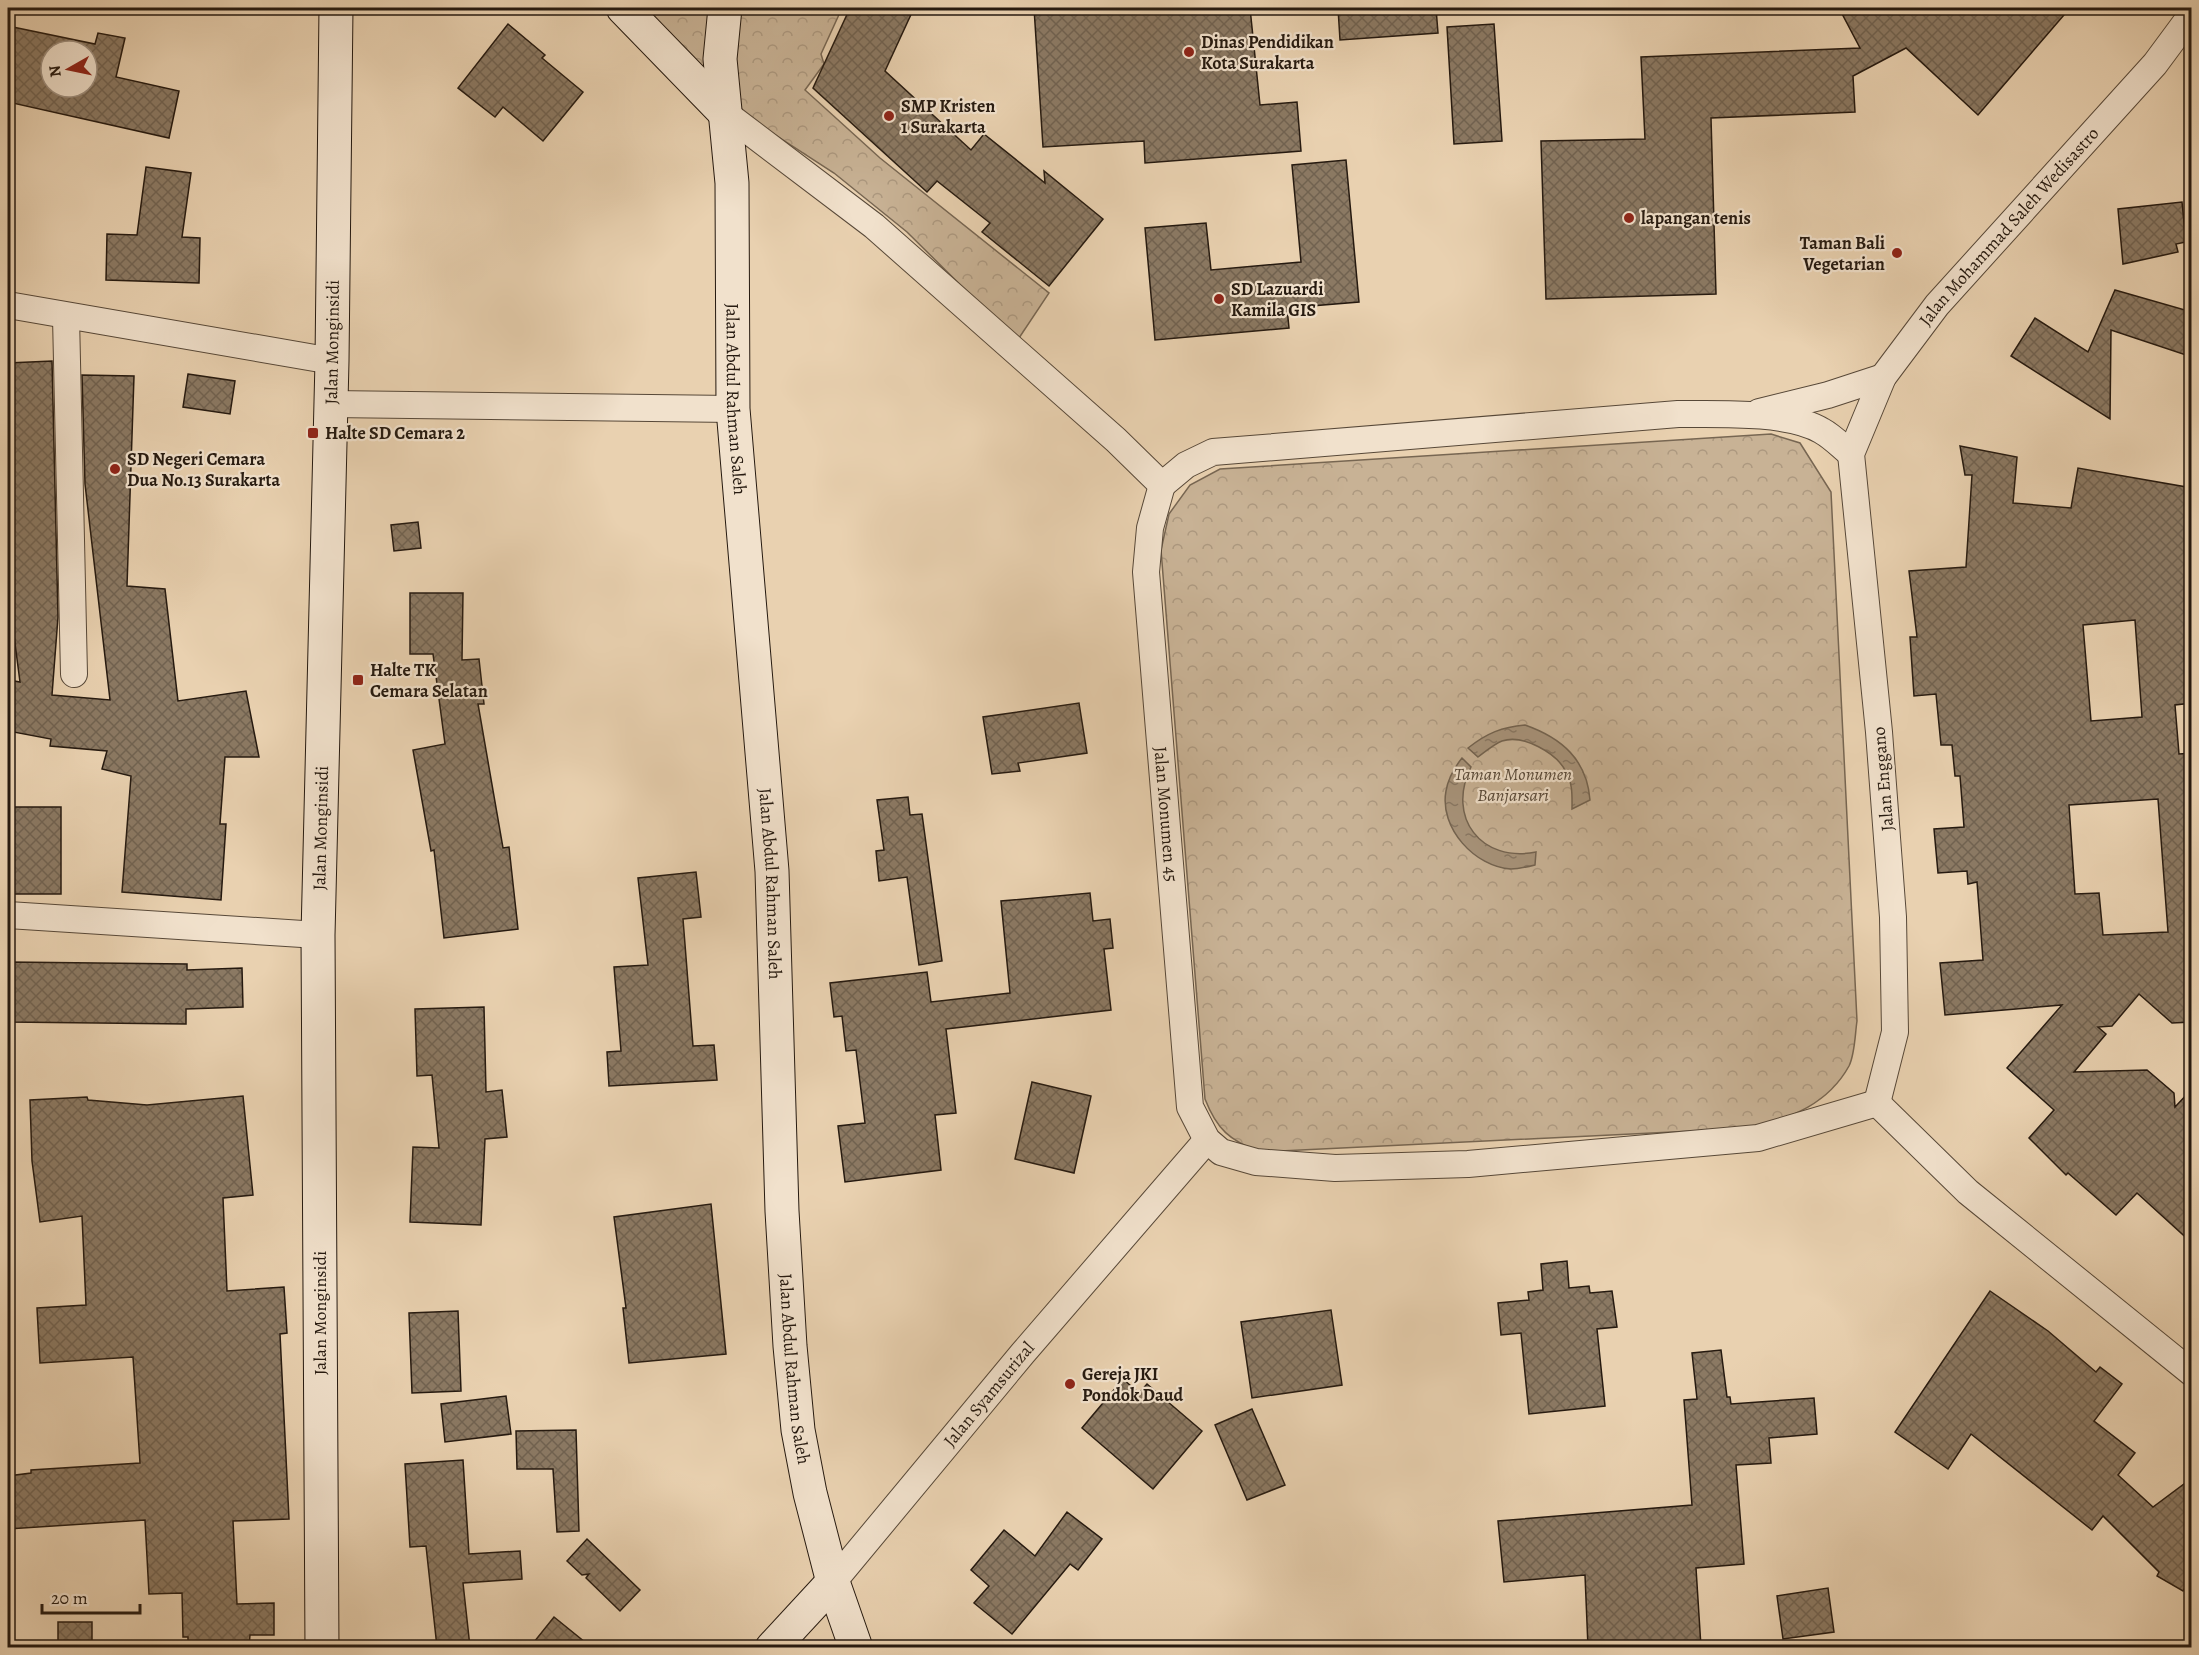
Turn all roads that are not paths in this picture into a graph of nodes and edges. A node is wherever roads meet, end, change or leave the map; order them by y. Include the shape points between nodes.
1 (336, 8) edge
2 (623, 8) edge
3 (725, 8) edge
4 (2192, 14) edge
5 (725, 113) junction
6 (8, 305) edge
7 (66, 317) junction
8 (332, 361) junction
9 (1883, 377) junction
10 (331, 404) junction
11 (733, 409) junction
12 (1750, 414) junction
13 (1851, 454) junction
14 (1162, 485) junction
15 (74, 674) dead end
16 (8, 915) edge
17 (318, 935) junction
18 (1877, 1103) junction
19 (1207, 1140) junction
20 (2192, 1373) edge
21 (833, 1582) junction
22 (322, 1647) edge
23 (772, 1647) edge
24 (856, 1647) edge

1 - 8 main road, Jalan Monginsidi
2 - 5 main road
3 - 5 main road, Jalan Abdul Rahman Saleh via 720,59
4 - 9 street, Jalan Mohammad Saleh Wedisastro via 2155,64 1937,305
5 - 11 main road, Jalan Abdul Rahman Saleh via 732,183
5 - 14 street via 874,226
6 - 7 street
7 - 8 street
7 - 15 street
8 - 10 main road, Jalan Monginsidi
9 - 12 street
9 - 13 street, Jalan Mohammad Saleh Wedisastro
10 - 11 street
10 - 17 main road, Jalan Monginsidi
11 - 21 main road, Jalan Abdul Rahman Saleh via 772,871 790,1346 798,1430
12 - 13 street via 1808,424
12 - 14 street via 1678,414 1213,452 1186,465
13 - 18 street, Jalan Enggano via 1893,917 1895,1032
14 - 19 street, Jalan Monumen 45 via 1150,528 1146,572 1190,1107
16 - 17 street
17 - 22 main road, Jalan Monginsidi
18 - 19 street via 1758,1138 1468,1164 1335,1168 1256,1162 1221,1152
18 - 20 street via 1968,1192
19 - 21 street, Jalan Syamsurizal
21 - 23 main road, Jalan Syamsurizal
21 - 24 main road, Jalan Abdul Rahman Saleh

